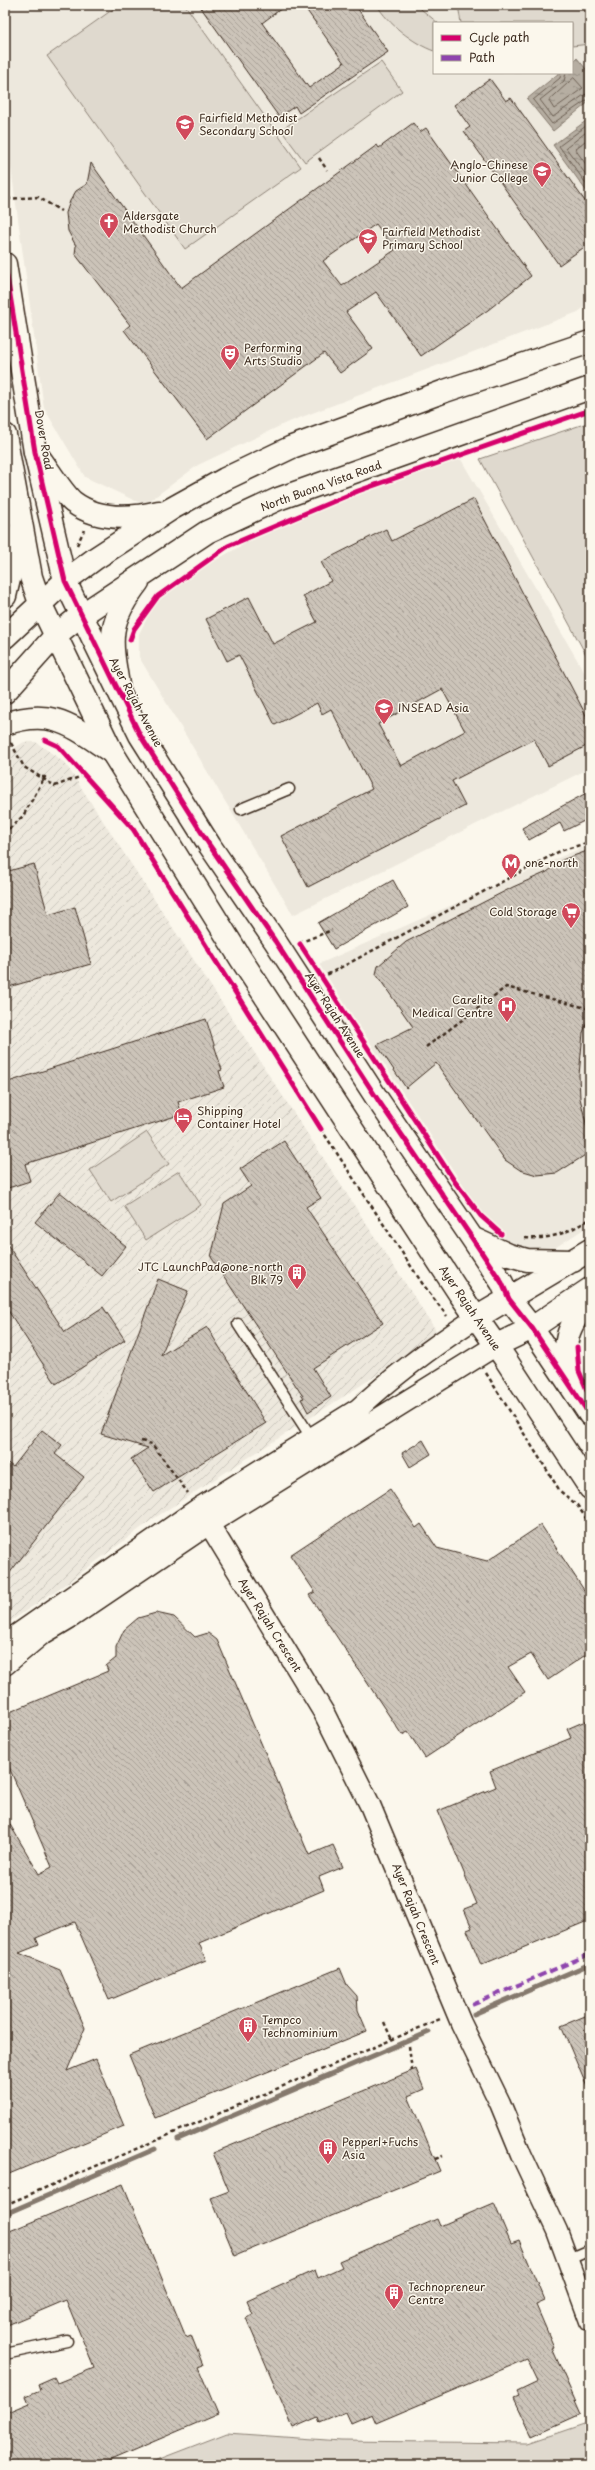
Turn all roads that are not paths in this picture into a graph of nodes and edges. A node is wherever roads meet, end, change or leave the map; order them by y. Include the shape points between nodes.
1 (5, 264) edge
2 (590, 342) edge
3 (590, 388) edge
4 (5, 435) edge
5 (35, 452) junction
6 (171, 509) junction
7 (21, 529) junction
8 (146, 572) junction
9 (65, 581) junction
10 (5, 596) edge
11 (40, 603) junction
12 (80, 616) junction
13 (56, 635) junction
14 (5, 637) edge
15 (119, 691) junction
16 (5, 692) edge
17 (8, 733) edge
18 (112, 752) junction
19 (289, 789) dead end
20 (241, 809) dead end
21 (472, 1238) junction
22 (582, 1255) edge
23 (590, 1289) edge
24 (459, 1293) junction
25 (590, 1298) edge
26 (509, 1299) junction
27 (476, 1318) junction
28 (238, 1324) dead end
29 (532, 1328) junction
30 (446, 1338) junction
31 (495, 1346) junction
32 (572, 1387) junction
33 (590, 1415) edge
34 (311, 1438) junction
35 (590, 1488) edge
36 (203, 1516) junction
37 (5, 1643) edge
38 (5, 1665) edge
39 (590, 2250) edge
40 (567, 2260) junction
41 (590, 2321) edge
42 (67, 2341) dead end
43 (5, 2354) edge

1 - 5 street, Dover Road
2 - 6 street via 292,447 225,479
3 - 8 street, North Buona Vista Road via 278,499 207,532
4 - 7 street
5 - 6 street via 72,501 99,515 132,518
5 - 9 street, Dover Road
6 - 9 street
7 - 10 street
7 - 11 street via 31,577
8 - 12 street, North Buona Vista Road
8 - 15 street via 126,598 112,633
9 - 11 street
9 - 12 street, Dover Road
11 - 13 street
11 - 14 street
12 - 13 street, North Buona Vista Road
12 - 15 street, Ayer Rajah Avenue
13 - 16 street, North Buona Vista Road
13 - 18 street, Ayer Rajah Avenue
15 - 21 street, Ayer Rajah Avenue via 144,741 210,846 315,978 378,1100
17 - 18 street via 25,717 52,718
18 - 24 street, Ayer Rajah Avenue via 241,959
19 - 20 lane
21 - 22 street via 509,1255 527,1260
21 - 26 street, Ayer Rajah Avenue via 502,1283
22 - 26 street
23 - 29 street
24 - 27 street, Ayer Rajah Avenue
24 - 30 street via 456,1318
25 - 32 street via 573,1320 566,1342 565,1361
26 - 27 street
26 - 29 street, Ayer Rajah Avenue
27 - 30 street
27 - 31 street, Ayer Rajah Avenue
28 - 34 lane
29 - 31 street
29 - 32 street, Ayer Rajah Avenue
30 - 34 street via 378,1390 358,1409
31 - 35 street, Ayer Rajah Avenue
31 - 36 street
32 - 33 street, Ayer Rajah Avenue
34 - 36 street
36 - 37 street
36 - 38 street via 73,1616 41,1635
36 - 40 street, Ayer Rajah Crescent via 324,1714 370,1805 456,2011 500,2103 520,2154 557,2231
39 - 40 lane
40 - 41 street, Ayer Rajah Crescent
42 - 43 lane

